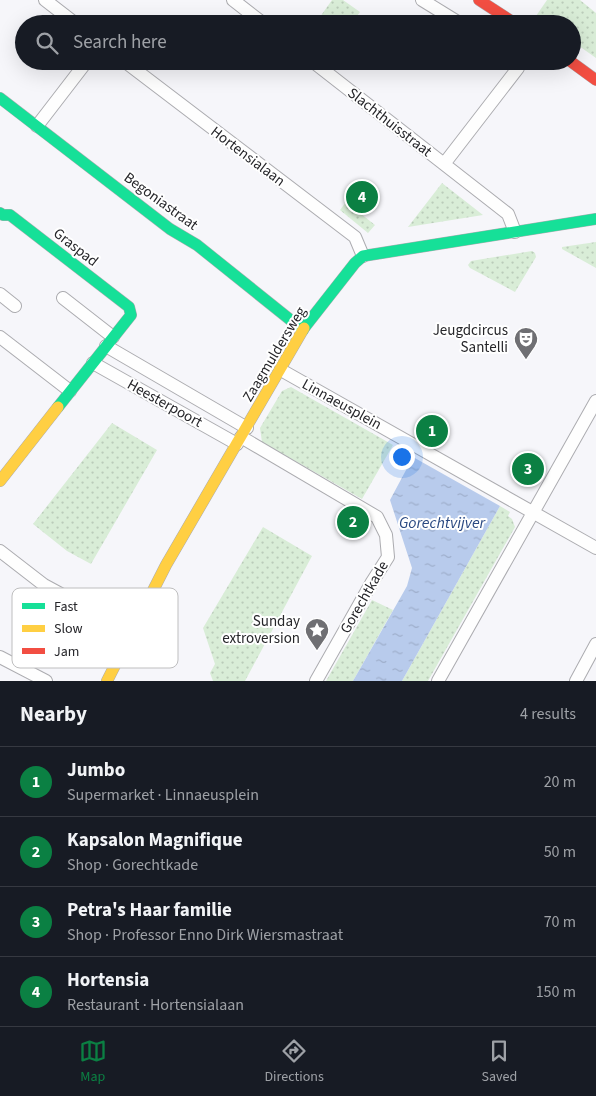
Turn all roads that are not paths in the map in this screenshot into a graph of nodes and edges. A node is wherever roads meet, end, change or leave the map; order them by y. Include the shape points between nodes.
1 (45, 0) edge
2 (233, 0) edge
3 (422, 0) edge
4 (479, 0) edge
5 (64, 15) edge
6 (252, 15) edge
7 (446, 15) edge
8 (502, 15) edge
9 (581, 69) edge
10 (79, 70) edge
11 (136, 70) edge
12 (324, 70) edge
13 (516, 70) edge
14 (596, 80) edge
15 (0, 98) edge
16 (37, 126) junction
17 (444, 164) junction
18 (1, 214) edge
19 (596, 219) edge
20 (514, 232) junction
21 (363, 256) junction
22 (0, 294) edge
23 (63, 298) dead end
24 (15, 306) dead end
25 (303, 330) junction
26 (0, 337) edge
27 (110, 342) junction
28 (93, 363) junction
29 (281, 370) junction
30 (70, 391) junction
31 (596, 400) edge
32 (242, 436) junction
33 (0, 481) edge
34 (533, 512) junction
35 (596, 548) edge
36 (0, 551) edge
37 (51, 588) edge
38 (154, 588) edge
39 (596, 644) edge
40 (0, 657) edge
41 (12, 663) edge
42 (21, 668) edge
43 (113, 668) edge
44 (46, 681) edge
45 (107, 681) edge
46 (316, 681) edge
47 (438, 681) edge
48 (576, 681) edge

1 - 5 street
2 - 6 street
3 - 7 street
4 - 8 street
9 - 14 street
10 - 16 street
11 - 21 street, Hortensialaan via 355,237
12 - 17 street, Slachthuisstraat
13 - 17 street, Slachthuisstraat
15 - 16 street, Begoniastraat
16 - 25 street, Begoniastraat via 170,230 197,245
17 - 20 street, Slachthuisstraat via 508,214
18 - 27 street, Graspad via 10,215 129,307 131,314
19 - 20 street
20 - 21 street
21 - 25 street, Zaagmuldersweg
22 - 24 street
23 - 27 street, Heesterpoort
25 - 29 street, Zaagmuldersweg
26 - 30 street
27 - 28 street
27 - 32 street, Heesterpoort
28 - 30 street
28 - 32 street, Heesterpoort
29 - 32 street, Zaagmuldersweg
29 - 34 street, Linnaeusplein
30 - 33 street
31 - 34 street
32 - 38 street, Zaagmuldersweg
32 - 46 street, Gorechtkade via 377,516 386,535 388,557
34 - 35 street, Linnaeusplein
34 - 47 street
36 - 37 street
39 - 48 street
40 - 41 street
42 - 44 street
43 - 45 street, Zaagmuldersweg

